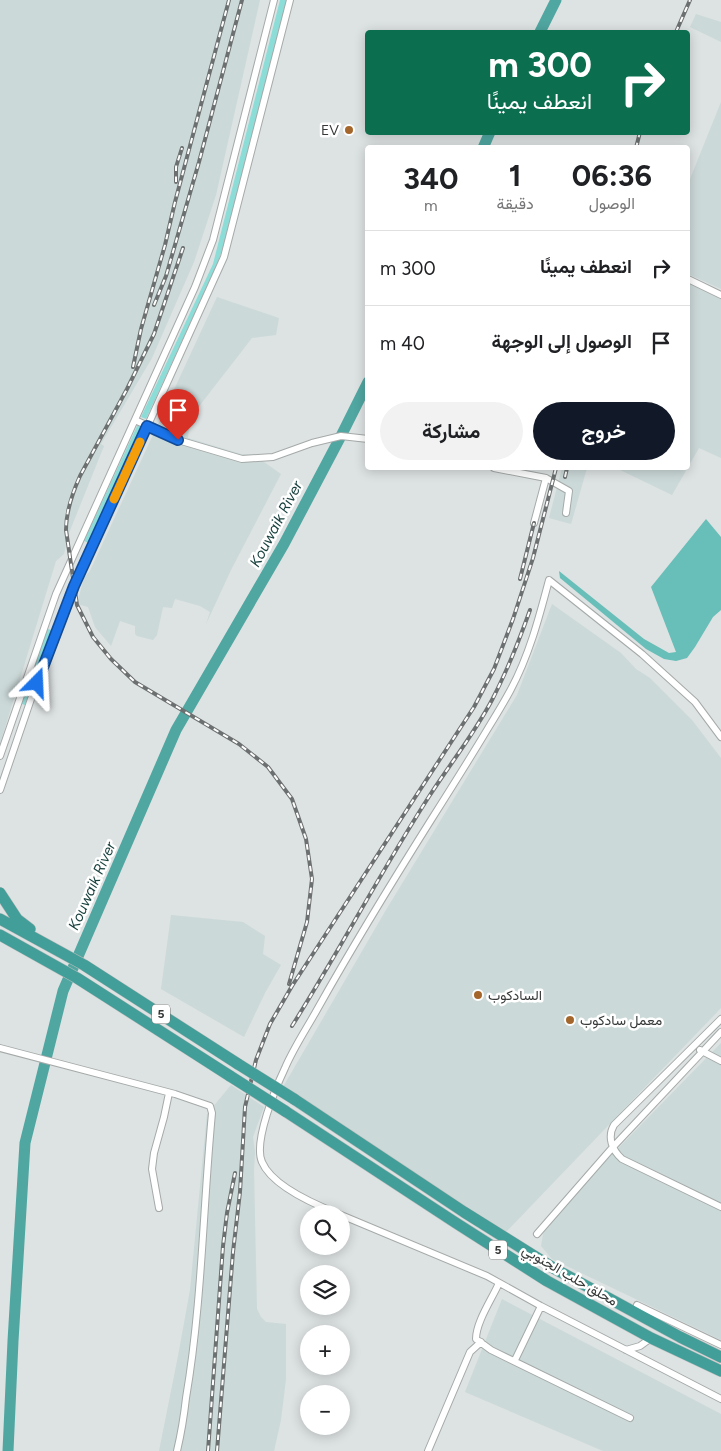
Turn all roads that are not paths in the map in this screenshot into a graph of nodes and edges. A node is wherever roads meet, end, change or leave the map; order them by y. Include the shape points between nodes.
1 (274, 0) edge
2 (290, 0) edge
3 (690, 280) edge
4 (721, 295) edge
5 (135, 420) junction
6 (147, 426) junction
7 (365, 439) edge
8 (504, 470) edge
9 (546, 478) junction
10 (566, 513) dead end
11 (534, 523) dead end
12 (721, 738) edge
13 (0, 756) edge
14 (0, 790) edge
15 (0, 893) edge
16 (0, 919) edge
17 (0, 935) edge
18 (61, 952) junction
19 (721, 1019) edge
20 (721, 1032) edge
21 (694, 1047) junction
22 (0, 1048) edge
23 (702, 1052) junction
24 (721, 1061) edge
25 (169, 1093) junction
26 (613, 1147) junction
27 (317, 1205) edge
28 (721, 1206) edge
29 (159, 1208) dead end
30 (350, 1218) edge
31 (537, 1234) dead end
32 (499, 1283) junction
33 (637, 1305) dead end
34 (541, 1306) junction
35 (651, 1338) junction
36 (481, 1342) junction
37 (721, 1345) edge
38 (625, 1350) junction
39 (721, 1357) edge
40 (515, 1360) junction
41 (721, 1371) edge
42 (721, 1399) edge
43 (630, 1418) dead end
44 (177, 1451) edge
45 (428, 1451) edge

1 - 5 street via 213,240
2 - 6 street via 224,257
3 - 4 street
5 - 6 street
5 - 13 street via 56,594
6 - 7 street via 178,440 242,458 273,456 341,436
6 - 14 street via 67,604
8 - 9 street
9 - 10 street via 570,490
9 - 11 street
12 - 27 street via 694,702 642,654 549,580 527,655 510,691 333,981 285,1068 266,1118 260,1146 261,1161 287,1190
15 - 18 highway via 17,919
16 - 18 highway, 5
17 - 35 highway, محلق حلب الجنوبي / 5, bridge via 77,978 547,1280
18 - 39 highway, 5, bridge via 555,1269
19 - 21 street
20 - 23 street
21 - 23 street
21 - 26 street via 614,1125 610,1135
22 - 25 street
23 - 24 street
23 - 26 street
25 - 29 street via 152,1169
25 - 44 street via 210,1106 212,1113 192,1365
26 - 28 street via 618,1156 628,1163
26 - 31 street
30 - 32 street
32 - 34 street
32 - 36 street via 476,1332 476,1339
33 - 37 street
34 - 38 street
34 - 40 street
35 - 38 street via 640,1346
35 - 41 highway, محلق حلب الجنوبي / 5
36 - 40 street
36 - 45 street via 470,1352
38 - 42 street
40 - 43 street

